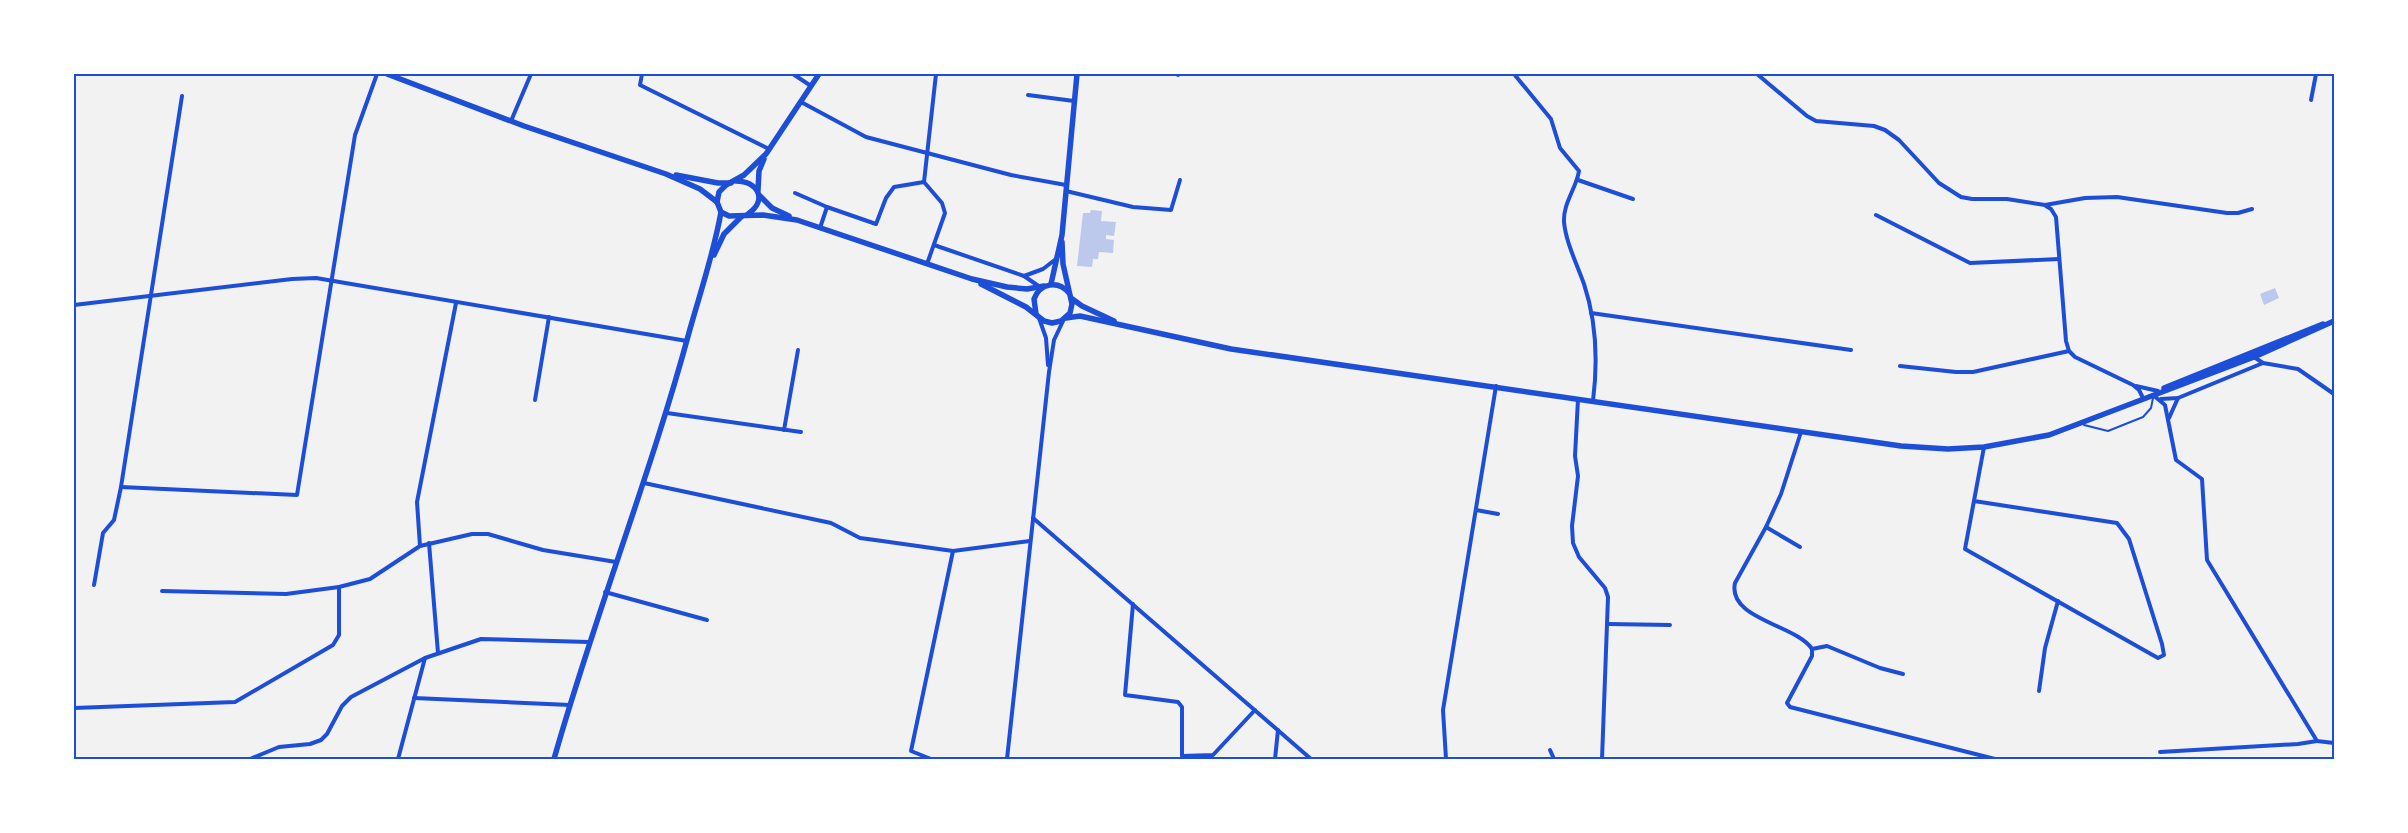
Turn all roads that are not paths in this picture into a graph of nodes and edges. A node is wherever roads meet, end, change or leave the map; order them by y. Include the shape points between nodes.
1 (377, 74) edge
2 (387, 74) edge
3 (531, 74) edge
4 (642, 74) edge
5 (793, 74) edge
6 (819, 74) edge
7 (936, 74) edge
8 (1077, 74) edge
9 (1514, 74) edge
10 (1756, 74) edge
11 (2316, 74) edge
12 (811, 86) junction
13 (1028, 95) dead end
14 (182, 96) dead end
15 (1074, 100) junction
16 (2311, 100) dead end
17 (800, 102) junction
18 (511, 121) junction
19 (768, 151) junction
20 (927, 152) junction
21 (666, 174) junction
22 (1180, 180) dead end
23 (1578, 180) junction
24 (733, 182) junction
25 (924, 182) junction
26 (1066, 188) junction
27 (758, 193) junction
28 (795, 193) dead end
29 (1633, 199) dead end
30 (717, 202) junction
31 (2045, 205) junction
32 (827, 207) junction
33 (2252, 209) dead end
34 (721, 212) junction
35 (745, 215) junction
36 (1876, 215) dead end
37 (797, 220) junction
38 (820, 228) junction
39 (1062, 235) junction
40 (934, 245) junction
41 (1056, 259) junction
42 (2059, 259) junction
43 (927, 264) junction
44 (707, 270) junction
45 (1024, 276) junction
46 (972, 279) junction
47 (331, 281) junction
48 (1051, 284) junction
49 (1042, 287) junction
50 (151, 296) junction
51 (1070, 296) junction
52 (456, 304) junction
53 (74, 305) edge
54 (1591, 312) junction
55 (1038, 316) junction
56 (549, 317) junction
57 (1065, 319) junction
58 (1123, 325) junction
59 (687, 341) junction
60 (798, 350) dead end
61 (1850, 350) dead end
62 (2069, 351) junction
63 (2254, 357) junction
64 (2264, 362) junction
65 (1900, 366) dead end
66 (1048, 372) junction
67 (2133, 385) junction
68 (1496, 386) junction
69 (2156, 393) junction
70 (2334, 394) edge
71 (2143, 398) junction
72 (2178, 398) junction
73 (1578, 399) junction
74 (2160, 399) junction
75 (535, 400) dead end
76 (1593, 401) junction
77 (667, 413) junction
78 (2169, 418) junction
79 (2079, 423) junction
80 (784, 430) junction
81 (801, 432) dead end
82 (1801, 432) junction
83 (1984, 448) junction
84 (644, 483) junction
85 (121, 487) junction
86 (1974, 501) junction
87 (1476, 510) junction
88 (1498, 514) dead end
89 (1033, 518) junction
90 (1766, 527) junction
91 (1030, 541) junction
92 (429, 543) junction
93 (420, 546) junction
94 (1800, 547) dead end
95 (954, 551) junction
96 (616, 562) junction
97 (94, 585) dead end
98 (339, 587) junction
99 (162, 591) dead end
100 (605, 592) junction
101 (2058, 601) junction
102 (1133, 604) junction
103 (707, 620) dead end
104 (1608, 624) junction
105 (1670, 625) dead end
106 (589, 642) junction
107 (1812, 649) junction
108 (438, 653) junction
109 (425, 658) junction
110 (1903, 674) dead end
111 (2039, 691) dead end
112 (414, 698) junction
113 (570, 705) junction
114 (74, 708) edge
115 (1255, 710) junction
116 (1278, 730) junction
117 (2317, 741) junction
118 (2334, 743) edge
119 (1550, 750) dead end
120 (2160, 752) dead end
121 (250, 759) edge
122 (398, 759) edge
123 (554, 759) edge
124 (931, 759) edge
125 (1007, 759) edge
126 (1275, 759) edge
127 (1311, 759) edge
128 (1446, 759) edge
129 (1554, 759) edge
130 (1602, 759) edge
131 (1995, 759) edge

1 - 47 street via 355,135
2 - 18 main road
3 - 18 street
4 - 19 street via 640,85
5 - 12 street
6 - 12 main road
7 - 20 street
8 - 15 main road
9 - 23 street via 1551,119 1560,148 1579,172
10 - 31 street via 1816,121 1874,126 1885,130 1899,140 1939,183 1961,197
11 - 16 street
12 - 17 main road
13 - 15 street
14 - 50 street
15 - 26 main road
17 - 19 main road
17 - 20 street via 866,137
18 - 21 main road
19 - 24 main road
19 - 27 main road via 759,171
20 - 25 street
20 - 26 street
21 - 24 main road
21 - 30 main road via 700,189
22 - 26 street via 1171,210 1133,207
23 - 29 street
23 - 54 street via 1566,202 1564,222
24 - 27 main road via 751,184
24 - 30 main road via 719,192
25 - 32 street via 894,187 876,224
25 - 40 street via 942,203 945,213
26 - 39 main road
27 - 35 main road via 757,205
27 - 37 main road via 772,208
28 - 32 street
30 - 34 main road
31 - 33 street via 2085,198 2117,197 2227,213
31 - 42 street via 2056,218
32 - 38 street
34 - 35 main road via 729,216
34 - 44 main road
35 - 37 main road
35 - 44 main road via 724,234
36 - 42 street via 1970,263
37 - 38 main road
38 - 43 main road
39 - 41 main road
39 - 51 main road via 1063,264
40 - 43 street
40 - 45 street
41 - 45 street via 1043,269
41 - 48 main road
42 - 62 street
43 - 46 main road
44 - 59 main road
45 - 49 street
46 - 49 main road via 1007,287
46 - 55 main road
47 - 50 street via 292,279
47 - 52 street
47 - 85 street via 297,495
48 - 49 main road
48 - 51 main road via 1062,287
49 - 55 main road via 1036,293 1033,306
50 - 53 street
50 - 85 street
51 - 57 main road via 1071,310
51 - 58 main road via 1082,306
52 - 56 street
52 - 93 street via 417,502
54 - 61 street
54 - 76 street via 1597,351
55 - 57 main road via 1049,323
55 - 66 street via 1046,338
56 - 59 street
56 - 75 street
57 - 58 main road via 1080,316
57 - 66 street via 1054,340
58 - 68 main road via 1231,349
59 - 77 main road
60 - 80 street
62 - 65 street via 1973,372
62 - 67 street
63 - 64 street
63 - 69 main road
63 - 69 main road via 2334,321 2312,327
64 - 70 street via 2298,369
64 - 72 street
66 - 89 street
67 - 69 street
67 - 71 street
68 - 73 main road
68 - 87 street
69 - 71 main road
69 - 74 street
69 - 79 lane via 2143,417 2108,431
71 - 79 main road
72 - 74 street
72 - 78 street
73 - 76 main road
73 - 104 street via 1575,456 1578,476 1573,543 1579,557 1605,588
74 - 78 street
76 - 82 main road
77 - 80 street
77 - 84 main road
78 - 117 street via 2176,460 2202,479 2207,560
79 - 83 main road via 2049,435
80 - 81 street
82 - 83 main road via 1936,449
82 - 90 street via 1781,494
83 - 86 street
84 - 95 street via 830,524 860,538
84 - 96 main road
85 - 97 street via 114,520 103,533
86 - 101 street via 1964,549
86 - 101 street via 2117,523 2129,539 2164,655 2158,658
87 - 88 street
87 - 128 street via 1443,710
89 - 91 street
89 - 102 street
90 - 94 street
90 - 107 street via 1735,583 1735,596 1747,609 1799,637
91 - 95 street
91 - 125 street
92 - 93 street
92 - 96 street via 488,534 543,550
92 - 108 street
93 - 98 street via 370,579
95 - 124 street via 911,751
96 - 100 main road
98 - 99 street via 286,594
98 - 114 street via 339,635 333,645 235,702
100 - 103 street
100 - 106 main road
101 - 111 street via 2045,648
102 - 115 street
102 - 115 street via 1125,695 1178,702 1182,707 1182,756 1213,755
104 - 105 street
104 - 130 street
106 - 108 street via 482,639
106 - 113 main road
107 - 110 street via 1828,646
107 - 131 street via 1812,656 1788,699 1790,707
108 - 109 street
109 - 112 street
109 - 121 street via 351,697 322,740 279,747
112 - 113 street
112 - 122 street
113 - 123 main road
115 - 116 street
116 - 126 street
116 - 127 street
117 - 118 street
117 - 120 street
119 - 129 street

